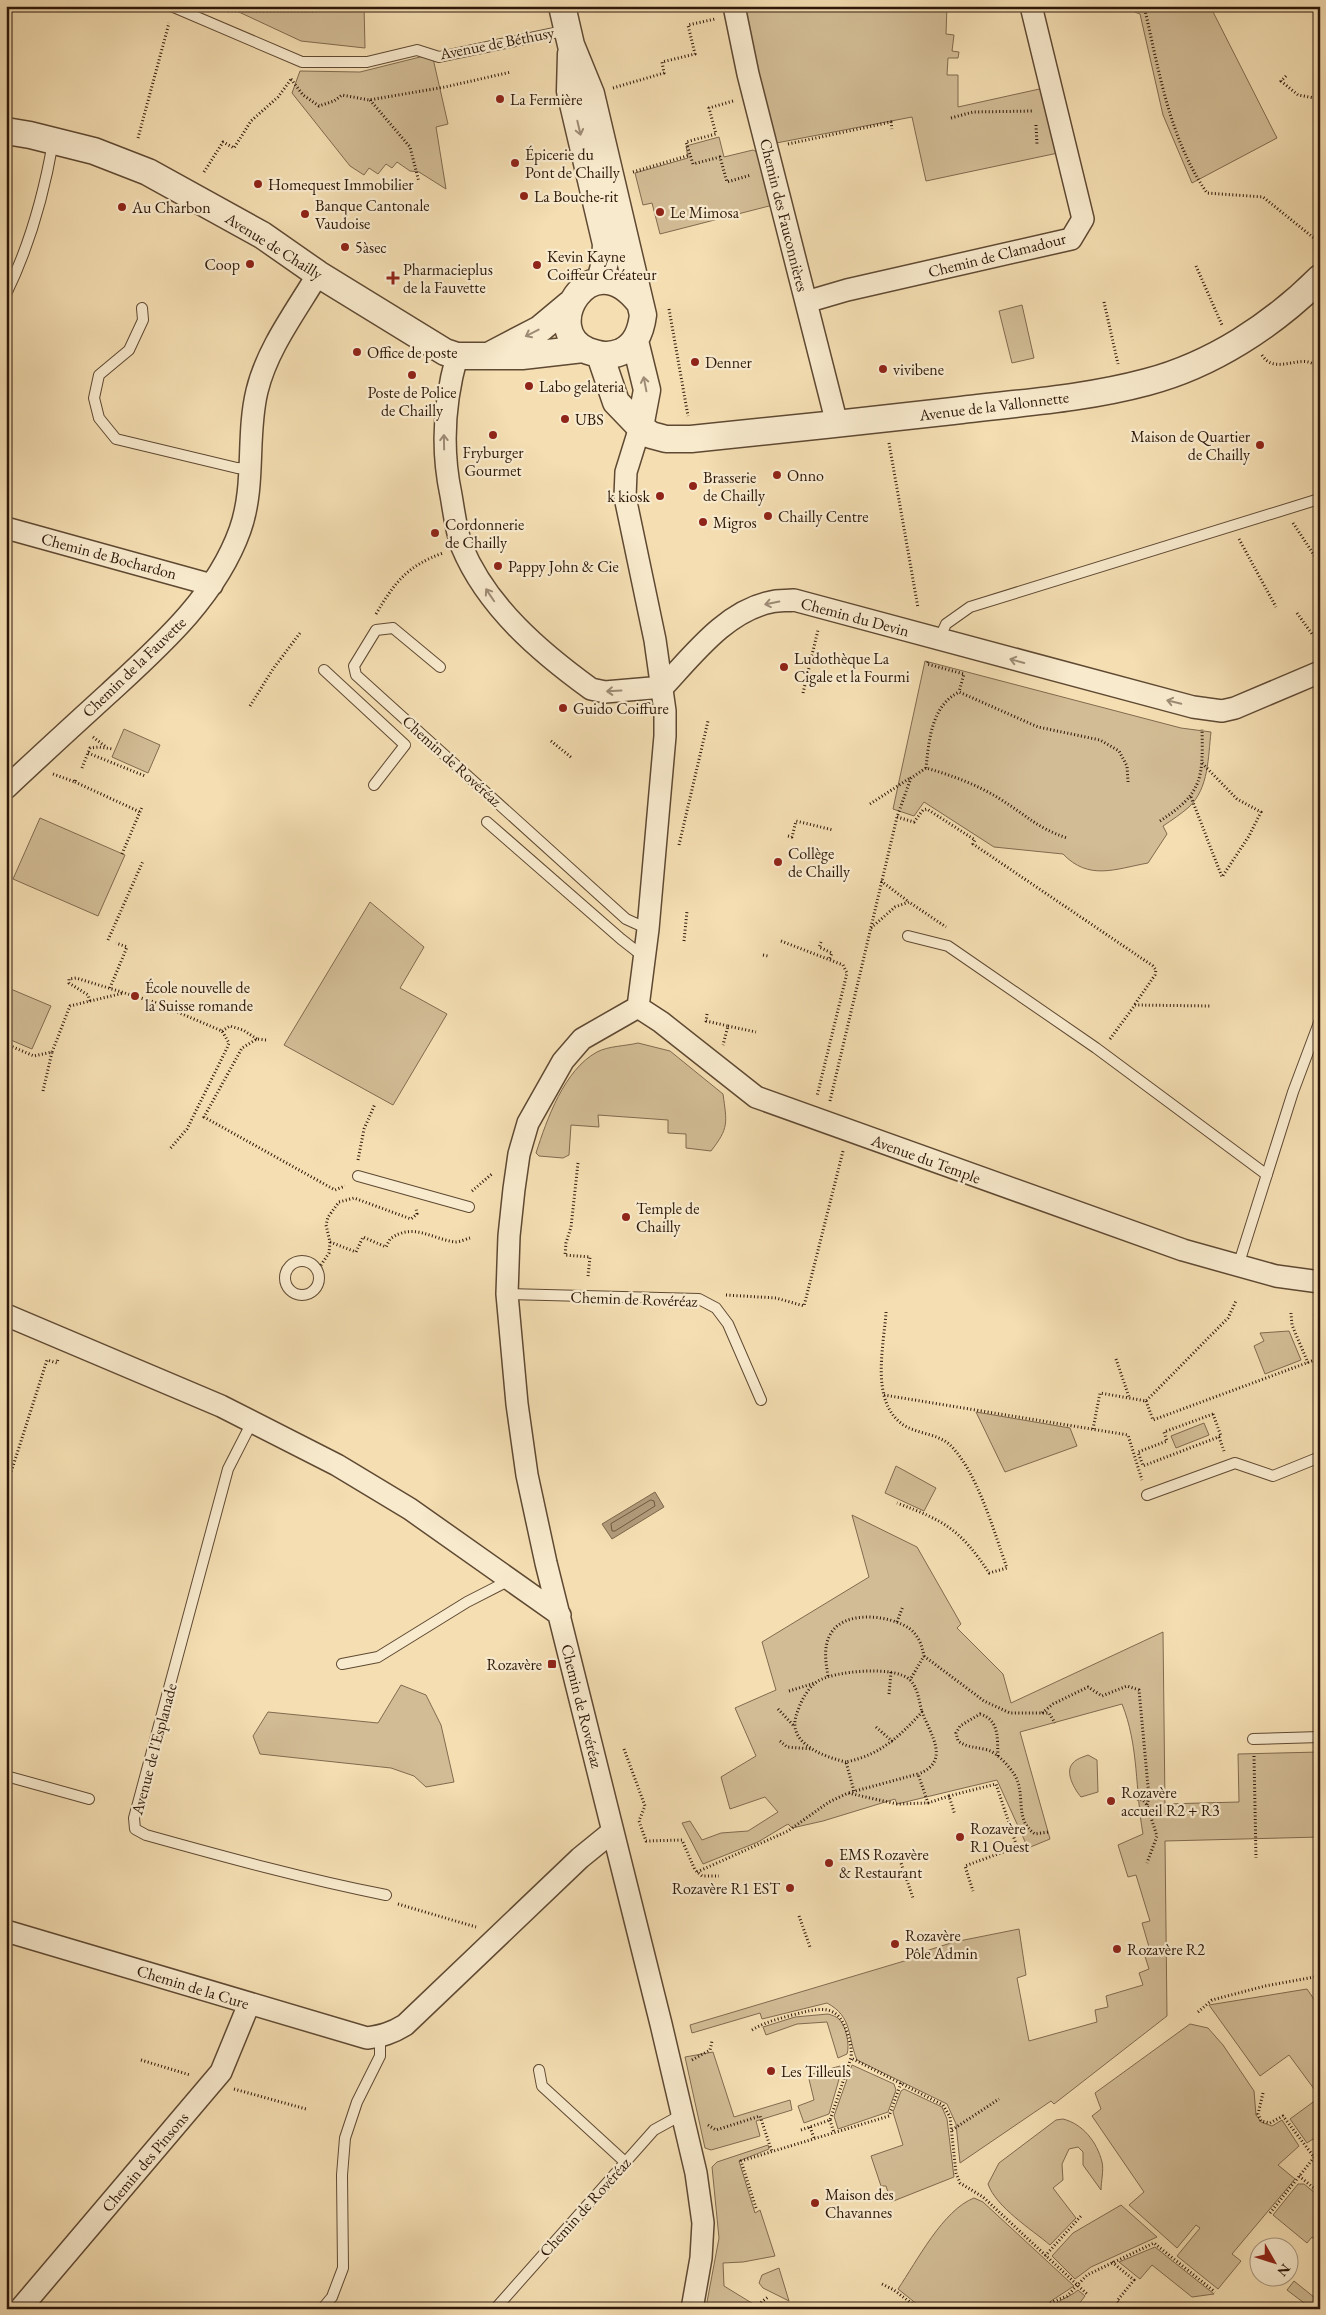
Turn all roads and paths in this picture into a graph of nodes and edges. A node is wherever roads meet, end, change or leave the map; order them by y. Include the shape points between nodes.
1 (171, 6) edge
2 (329, 6) edge
3 (1032, 6) edge
4 (1144, 6) edge
5 (735, 11) edge
6 (204, 20) junction
7 (567, 27) edge
8 (164, 39) dead end
9 (302, 62) junction
10 (511, 72) dead end
11 (1286, 76) dead end
12 (291, 79) junction
13 (607, 90) dead end
14 (754, 96) junction
15 (1320, 98) edge
16 (369, 100) junction
17 (1059, 116) junction
18 (951, 118) dead end
19 (892, 129) dead end
20 (6, 131) edge
21 (138, 138) dead end
22 (54, 140) junction
23 (690, 155) junction
24 (770, 160) junction
25 (635, 171) dead end
26 (204, 172) dead end
27 (419, 182) dead end
28 (1320, 243) edge
29 (1196, 266) dead end
30 (318, 274) junction
31 (1320, 278) edge
32 (600, 281) junction
33 (6, 294) edge
34 (639, 302) junction
35 (806, 302) junction
36 (1104, 302) dead end
37 (570, 304) junction
38 (142, 308) dead end
39 (1222, 326) dead end
40 (635, 341) junction
41 (591, 352) junction
42 (1260, 353) dead end
43 (489, 355) junction
44 (457, 356) junction
45 (1118, 365) dead end
46 (1320, 366) edge
47 (837, 424) junction
48 (640, 427) junction
49 (888, 437) dead end
50 (251, 469) junction
51 (1318, 499) dead end
52 (1285, 510) junction
53 (1233, 526) junction
54 (6, 528) edge
55 (449, 550) dead end
56 (1320, 564) edge
57 (212, 585) junction
58 (1276, 607) dead end
59 (918, 608) dead end
60 (1297, 612) dead end
61 (376, 630) junction
62 (818, 630) dead end
63 (300, 633) dead end
64 (1320, 635) edge
65 (939, 639) junction
66 (928, 662) dead end
67 (440, 668) dead end
68 (324, 670) dead end
69 (1320, 672) edge
70 (663, 687) junction
71 (959, 692) junction
72 (802, 693) dead end
73 (250, 706) dead end
74 (1201, 708) junction
75 (708, 721) dead end
76 (88, 734) dead end
77 (551, 741) dead end
78 (88, 753) junction
79 (572, 758) dead end
80 (1202, 763) junction
81 (82, 768) dead end
82 (926, 768) junction
83 (47, 772) dead end
84 (145, 776) dead end
85 (911, 778) junction
86 (1128, 782) dead end
87 (374, 785) dead end
88 (6, 788) edge
89 (1191, 797) junction
90 (870, 804) dead end
91 (142, 807) dead end
92 (140, 812) junction
93 (897, 817) junction
94 (1160, 821) dead end
95 (487, 822) dead end
96 (833, 830) dead end
97 (788, 836) dead end
98 (1066, 838) dead end
99 (678, 848) dead end
100 (122, 854) dead end
101 (143, 861) dead end
102 (881, 881) junction
103 (909, 902) junction
104 (687, 911) dead end
105 (871, 928) junction
106 (648, 929) junction
107 (949, 929) dead end
108 (908, 936) dead end
109 (108, 940) dead end
110 (684, 941) dead end
111 (781, 941) dead end
112 (821, 942) dead end
113 (116, 943) dead end
114 (763, 955) dead end
115 (768, 956) dead end
116 (644, 957) junction
117 (829, 960) junction
118 (110, 988) junction
119 (125, 993) junction
120 (90, 1001) junction
121 (1135, 1005) junction
122 (1211, 1006) dead end
123 (638, 1007) junction
124 (708, 1014) dead end
125 (1320, 1020) edge
126 (728, 1026) junction
127 (222, 1031) junction
128 (756, 1032) dead end
129 (1102, 1034) dead end
130 (257, 1039) junction
131 (266, 1040) dead end
132 (6, 1044) edge
133 (52, 1052) junction
134 (713, 1062) junction
135 (44, 1091) dead end
136 (375, 1104) dead end
137 (815, 1104) dead end
138 (827, 1111) dead end
139 (847, 1131) junction
140 (169, 1150) dead end
141 (578, 1163) dead end
142 (1267, 1175) junction
143 (358, 1176) junction
144 (412, 1205) dead end
145 (469, 1207) dead end
146 (470, 1238) dead end
147 (330, 1242) junction
148 (1238, 1266) junction
149 (317, 1271) junction
150 (588, 1276) dead end
151 (1320, 1282) edge
152 (507, 1294) junction
153 (699, 1299) junction
154 (1236, 1301) dead end
155 (886, 1312) dead end
156 (1291, 1313) dead end
157 (1315, 1314) dead end
158 (6, 1315) edge
159 (1320, 1326) edge
160 (1320, 1358) edge
161 (1116, 1359) dead end
162 (47, 1360) dead end
163 (1308, 1363) junction
164 (884, 1395) junction
165 (1128, 1397) junction
166 (761, 1400) dead end
167 (1146, 1401) junction
168 (252, 1422) junction
169 (1093, 1429) junction
170 (1320, 1458) edge
171 (1138, 1460) junction
172 (6, 1488) edge
173 (1147, 1495) joint
174 (897, 1503) dead end
175 (510, 1580) junction
176 (903, 1606) dead end
177 (560, 1615) junction
178 (897, 1622) junction
179 (924, 1656) junction
180 (342, 1664) dead end
181 (891, 1672) junction
182 (828, 1676) junction
183 (910, 1680) junction
184 (815, 1682) junction
185 (789, 1691) dead end
186 (889, 1694) dead end
187 (778, 1709) dead end
188 (922, 1712) junction
189 (1042, 1713) junction
190 (1055, 1723) dead end
191 (795, 1726) junction
192 (876, 1727) dead end
193 (1320, 1737) edge
194 (1253, 1739) joint
195 (780, 1741) dead end
196 (893, 1742) junction
197 (624, 1749) dead end
198 (812, 1749) junction
199 (998, 1756) junction
200 (846, 1762) junction
201 (918, 1774) junction
202 (6, 1776) edge
203 (854, 1791) junction
204 (848, 1793) junction
205 (949, 1796) junction
206 (89, 1799) dead end
207 (1137, 1799) dead end
208 (928, 1803) junction
209 (1147, 1805) junction
210 (954, 1815) dead end
211 (612, 1832) junction
212 (1048, 1832) dead end
213 (1256, 1858) dead end
214 (900, 1860) dead end
215 (1147, 1863) dead end
216 (697, 1872) junction
217 (719, 1876) dead end
218 (973, 1891) dead end
219 (386, 1895) joint
220 (913, 1898) dead end
221 (799, 1916) dead end
222 (6, 1931) edge
223 (500, 1934) junction
224 (810, 1947) dead end
225 (1320, 1976) edge
226 (249, 2004) junction
227 (1198, 2012) dead end
228 (752, 2030) dead end
229 (380, 2036) junction
230 (712, 2041) dead end
231 (851, 2058) junction
232 (693, 2069) dead end
233 (539, 2070) dead end
234 (901, 2083) junction
235 (1263, 2093) dead end
236 (999, 2099) dead end
237 (683, 2114) junction
238 (830, 2120) junction
239 (706, 2123) dead end
240 (810, 2127) junction
241 (801, 2130) dead end
242 (952, 2130) junction
243 (834, 2133) junction
244 (814, 2139) junction
245 (1320, 2150) edge
246 (772, 2152) junction
247 (1314, 2157) junction
248 (625, 2162) junction
249 (1299, 2176) junction
250 (1320, 2192) edge
251 (756, 2208) dead end
252 (1270, 2213) dead end
253 (1081, 2216) dead end
254 (1045, 2256) junction
255 (1112, 2262) junction
256 (882, 2284) dead end
257 (1077, 2286) junction
258 (1216, 2292) dead end
259 (1087, 2294) dead end
260 (768, 2297) dead end
261 (20, 2309) edge
262 (322, 2309) edge
263 (495, 2309) edge
264 (692, 2309) edge
265 (731, 2309) edge
266 (919, 2309) edge
267 (1047, 2309) edge
268 (1126, 2309) edge

1 - 6 lane, Avenue de Béthusy
2 - 6 path via 315,11 223,11
3 - 17 street, Chemin de Clamadour
4 - 28 path via 1169,113 1196,176 1207,193 1263,197
5 - 13 path via 688,24 695,54 662,62 664,73
5 - 14 street, Chemin des Fauconnières
6 - 9 lane, Avenue de Béthusy
7 - 9 lane, Avenue de Béthusy via 440,57 417,50 367,62
7 -> 32 street, Avenue de Béthusy via 570,91 606,244
7 - 34 street, Avenue de Béthusy via 590,87
8 - 21 path
9 - 12 path
10 - 16 path
11 - 15 path via 1281,81 1298,95
12 - 16 path via 303,95 319,106 342,95
12 - 26 path via 278,97 251,121 234,148 223,142
14 - 23 path via 709,108 716,134 686,142
14 - 24 street, Chemin des Fauconnières
16 - 27 path via 410,147
17 - 18 path via 1040,110 973,112
17 - 35 street, Chemin de Clamadour via 1083,220 1070,240
19 - 24 path via 891,122
20 - 22 street, Avenue de Chailly
22 - 30 street, Avenue de Chailly via 148,172 262,235
22 - 33 lane via 44,191
23 - 24 path via 692,164 720,156 727,182
23 - 25 path
24 - 35 street, Chemin des Fauconnières
29 - 39 path
30 - 44 street, Avenue de Chailly via 433,345
30 - 50 street, Chemin de la Fauvette via 269,357 257,391
31 - 47 street, Avenue de la Vallonnette via 1248,337 1207,359 1149,382 1075,396
32 - 34 street via 613,281 628,288
32 - 37 street via 585,286
34 - 40 street, Avenue de Béthusy via 641,328
35 - 47 street, Chemin des Fauconnières
36 - 45 path
37 - 41 street via 567,317 570,332
37 -> 43 street, Avenue de Chailly via 540,329
38 - 50 lane via 143,320 129,350 99,375 94,398 99,418 116,439
40 - 41 street via 626,350 612,355
48 -> 40 street via 647,390
41 - 43 street, Avenue de Chailly
41 - 48 street via 616,402
42 - 46 path via 1264,359 1279,366 1307,362
43 - 44 street, Avenue de Chailly
70 -> 44 street via 605,692 591,689 519,630 493,600 474,570 461,546 443,444 450,383
47 - 48 street, Avenue de la Vallonnette via 675,440 651,435
48 - 70 street via 626,472 625,497
49 - 59 path
50 - 57 street, Chemin de la Fauvette via 241,528
51 - 52 lane
52 - 53 lane
52 - 56 path
53 - 58 path
53 - 65 lane via 970,607 946,624
54 - 57 street, Chemin de Bochardon
55 - 61 path via 422,560 394,585 375,616
57 - 88 street, Chemin de la Fauvette via 172,634
60 - 64 path via 1312,634
61 - 67 lane via 393,628
61 - 106 lane, Chemin de Rovéréaz via 354,666 356,675 626,919
62 - 72 path
63 - 73 path
65 -> 70 street, Chemin du Devin via 794,600 771,602 724,625
74 -> 65 street, Chemin du Devin
66 - 71 path via 964,674
68 - 87 lane via 406,745
69 - 74 street, Chemin du Devin via 1252,702 1222,711
70 - 106 street via 665,736
71 - 82 path via 938,712 930,732
71 - 86 path via 1038,727 1100,740 1119,750 1127,766
74 - 80 path
75 - 99 path
76 - 78 path via 110,749 90,748
77 - 79 path
78 - 81 path
78 - 84 path
80 - 89 path via 1200,778
80 - 89 path via 1237,799 1261,812 1222,876
82 - 85 path
82 - 98 path via 1000,799 1045,830
83 - 92 path via 76,780
85 - 90 path
85 - 93 path
89 - 94 path
91 - 92 path
92 - 100 path
93 - 102 path
93 - 121 path via 914,822 927,808 975,840 973,844 1153,966 1155,975
95 - 116 lane
96 - 97 path via 796,821 792,837
101 - 109 path
102 - 103 path
102 - 105 path
103 - 105 path via 894,907
103 - 107 path
104 - 110 path
105 - 138 path
106 - 116 street
108 - 142 lane via 948,946 1096,1048
111 - 117 path
112 - 117 path via 819,947 832,953
113 - 118 path via 127,947
114 - 115 path
116 - 123 street
117 - 137 path via 844,965 847,973
118 - 119 path
118 - 120 path via 69,979 88,995
119 - 120 path
119 - 127 path
120 - 133 path via 70,1006
121 - 122 path
121 - 129 path via 1110,1039
123 - 134 street, Avenue du Temple
123 - 152 street, Chemin de Rovéréaz via 582,1039 562,1060 528,1123 514,1189
124 - 126 path via 706,1021
125 - 142 lane
126 - 128 path
126 - 134 path via 722,1052
127 - 130 path via 230,1026
127 - 140 path via 229,1043 227,1048 187,1129
130 - 131 path
130 - 143 path via 242,1048 204,1117 335,1190 361,1182
132 - 133 path via 34,1056
133 - 135 path
134 - 139 street, Avenue du Temple via 756,1097
136 - 143 path via 358,1152
139 - 148 street, Avenue du Temple via 1183,1250
139 - 153 path via 804,1306 776,1298 719,1294
141 - 150 path via 565,1255 590,1257
142 - 148 lane
143 - 145 lane
144 - 147 path via 417,1210 411,1219 354,1198 339,1202 326,1225
146 - 147 path via 456,1242 426,1232 404,1233 390,1239 386,1247 363,1237 356,1252
147 - 149 path via 328,1258
148 - 151 street, Avenue du Temple via 1276,1276
149 - 149 lane via 308,1262 295,1262 290,1266 286,1272 286,1284 293,1297 314,1290
152 - 153 lane, Chemin de Rovéréaz
152 - 177 street, Chemin de Rovéréaz via 527,1474
153 - 166 lane, Chemin de Rovéréaz via 716,1308 728,1324
154 - 167 path via 1228,1318
155 - 164 path via 882,1368
156 - 163 path via 1292,1325
157 - 159 path
158 - 168 street
160 - 163 path
161 - 165 path
162 - 172 path
163 - 167 path via 1153,1420
164 - 169 path
164 - 174 path via 889,1411 902,1424 950,1444 970,1471 1007,1568 989,1573 964,1538 937,1519
165 - 167 path
165 - 169 path via 1100,1392
168 - 175 street via 375,1486
168 - 219 lane, Avenue de l'Esplanade via 228,1469 134,1818 136,1829 146,1835 252,1864
169 - 171 path via 1128,1435
170 - 173 lane via 1273,1476 1235,1463
171 - 171 path via 1138,1452 1167,1441 1164,1432 1213,1414 1221,1436 1143,1466
171 - 173 path
175 - 177 street
175 - 180 lane via 467,1602 378,1657
176 - 178 path
177 - 211 street, Chemin de Rovéréaz
178 - 179 path via 920,1640
178 - 182 path via 861,1618 837,1625 826,1646
179 - 183 path
179 - 189 path via 984,1701 1010,1713
181 - 182 path via 881,1670
181 - 183 path
181 - 186 path
182 - 184 path
183 - 188 path
184 - 185 path
184 - 191 path via 805,1694 794,1720
187 - 191 path
188 - 196 path
188 - 201 path via 937,1758 934,1765
189 - 190 path via 1049,1713
189 - 209 path via 1088,1687 1102,1696 1127,1686 1139,1690 1149,1797
191 - 198 path
192 - 196 path
193 - 194 lane
194 - 213 path
195 - 198 path via 787,1747
196 - 200 path via 878,1752
197 - 216 path via 645,1806 639,1821 646,1841 682,1840
198 - 200 path
199 - 199 path via 958,1741 956,1733 960,1726 971,1717 986,1716 997,1730
199 - 212 path via 1014,1774 1022,1800 1021,1817 1028,1829 1034,1834
200 - 203 path
201 - 203 path
201 - 208 path
202 - 206 lane
203 - 204 path
204 - 208 path via 897,1804
204 - 216 path via 829,1802 788,1831
205 - 208 path
205 - 210 path
205 - 218 path via 996,1784 1018,1848 965,1866
207 - 209 path
209 - 215 path via 1157,1836
211 - 223 street, Chemin de la Cure
211 - 237 street, Chemin de Rovéréaz
214 - 220 path
216 - 217 path via 702,1876
219 - 223 path via 392,1902
221 - 224 path
222 - 226 street, Chemin de la Cure
223 - 229 street, Chemin de la Cure via 405,2025
225 - 227 path via 1212,2000
226 - 229 street, Chemin de la Cure via 367,2038
226 - 261 street, Chemin des Pinsons via 221,2072
228 - 231 path via 764,2022 814,2009 831,2011 843,2020 852,2048
229 - 262 lane via 380,2056 356,2102 345,2138 343,2268 332,2297
230 - 232 path via 710,2050 691,2060
231 - 234 path
231 - 238 path
233 - 248 lane via 542,2086
234 - 242 path via 943,2105 950,2117
234 - 243 path via 889,2116
235 - 247 path via 1258,2114 1262,2121 1270,2124 1283,2116
236 - 242 path
237 - 248 lane, Chemin de Rovéréaz via 654,2130
237 - 264 street, Chemin de Rovéréaz via 696,2173 702,2223 701,2258
238 - 240 path
238 - 243 path
239 - 246 path via 716,2130 760,2116
240 - 241 path
240 - 244 path
242 - 254 path via 960,2183 983,2197
243 - 244 path
244 - 246 path
245 - 247 path
246 - 251 path via 741,2161
247 - 249 path
248 - 263 lane, Chemin de Rovéréaz
249 - 250 path
249 - 252 path
253 - 254 path
254 - 257 path
255 - 257 path via 1087,2275
255 - 258 path via 1154,2243
255 - 268 path via 1134,2280 1117,2301
256 - 266 path
257 - 259 path
257 - 267 path via 1067,2296 1050,2303
260 - 265 path via 755,2307

